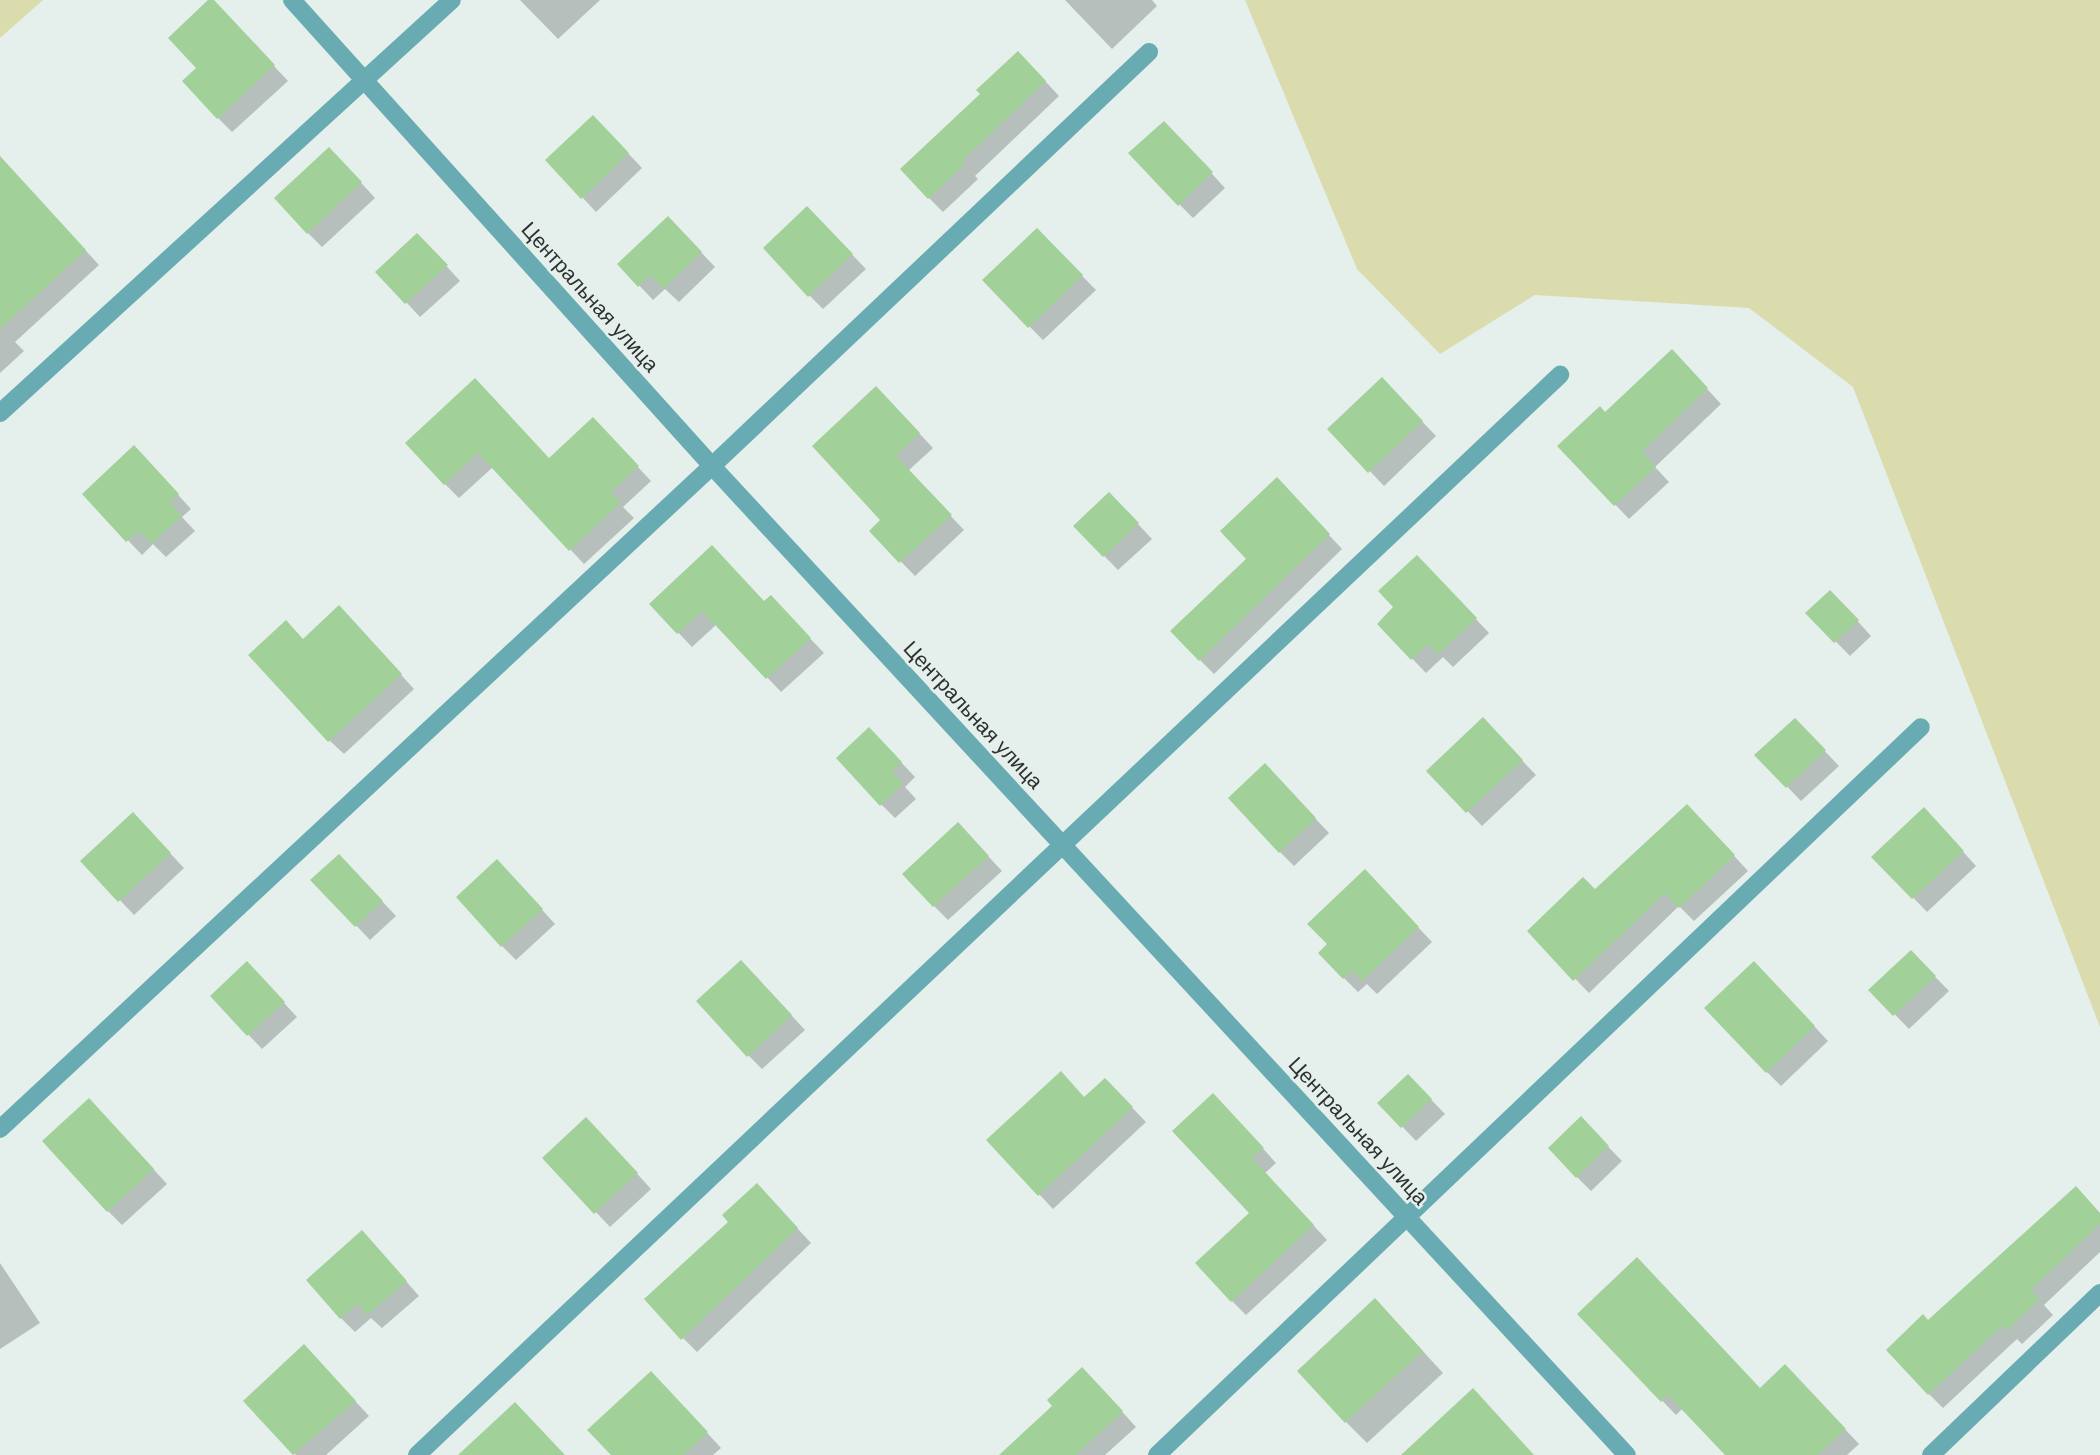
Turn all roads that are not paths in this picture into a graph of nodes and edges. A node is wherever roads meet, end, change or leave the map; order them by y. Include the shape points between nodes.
1 (292, 0) edge
2 (452, 0) edge
3 (1149, 52) dead end
4 (364, 79) junction
5 (1560, 375) dead end
6 (0, 413) edge
7 (712, 466) junction
8 (1921, 727) dead end
9 (1061, 844) junction
10 (0, 1129) edge
11 (1408, 1217) junction
12 (2100, 1293) edge
13 (416, 1455) edge
14 (1157, 1455) edge
15 (1627, 1455) edge
16 (1931, 1455) edge

1 - 4 street, Центральная улица
2 - 4 street
3 - 7 street
4 - 6 street
4 - 7 street, Центральная улица
5 - 9 street
7 - 9 street, Центральная улица
7 - 10 street
8 - 11 street
9 - 11 street, Центральная улица
9 - 13 street
11 - 14 street
11 - 15 street, Центральная улица
12 - 16 street

